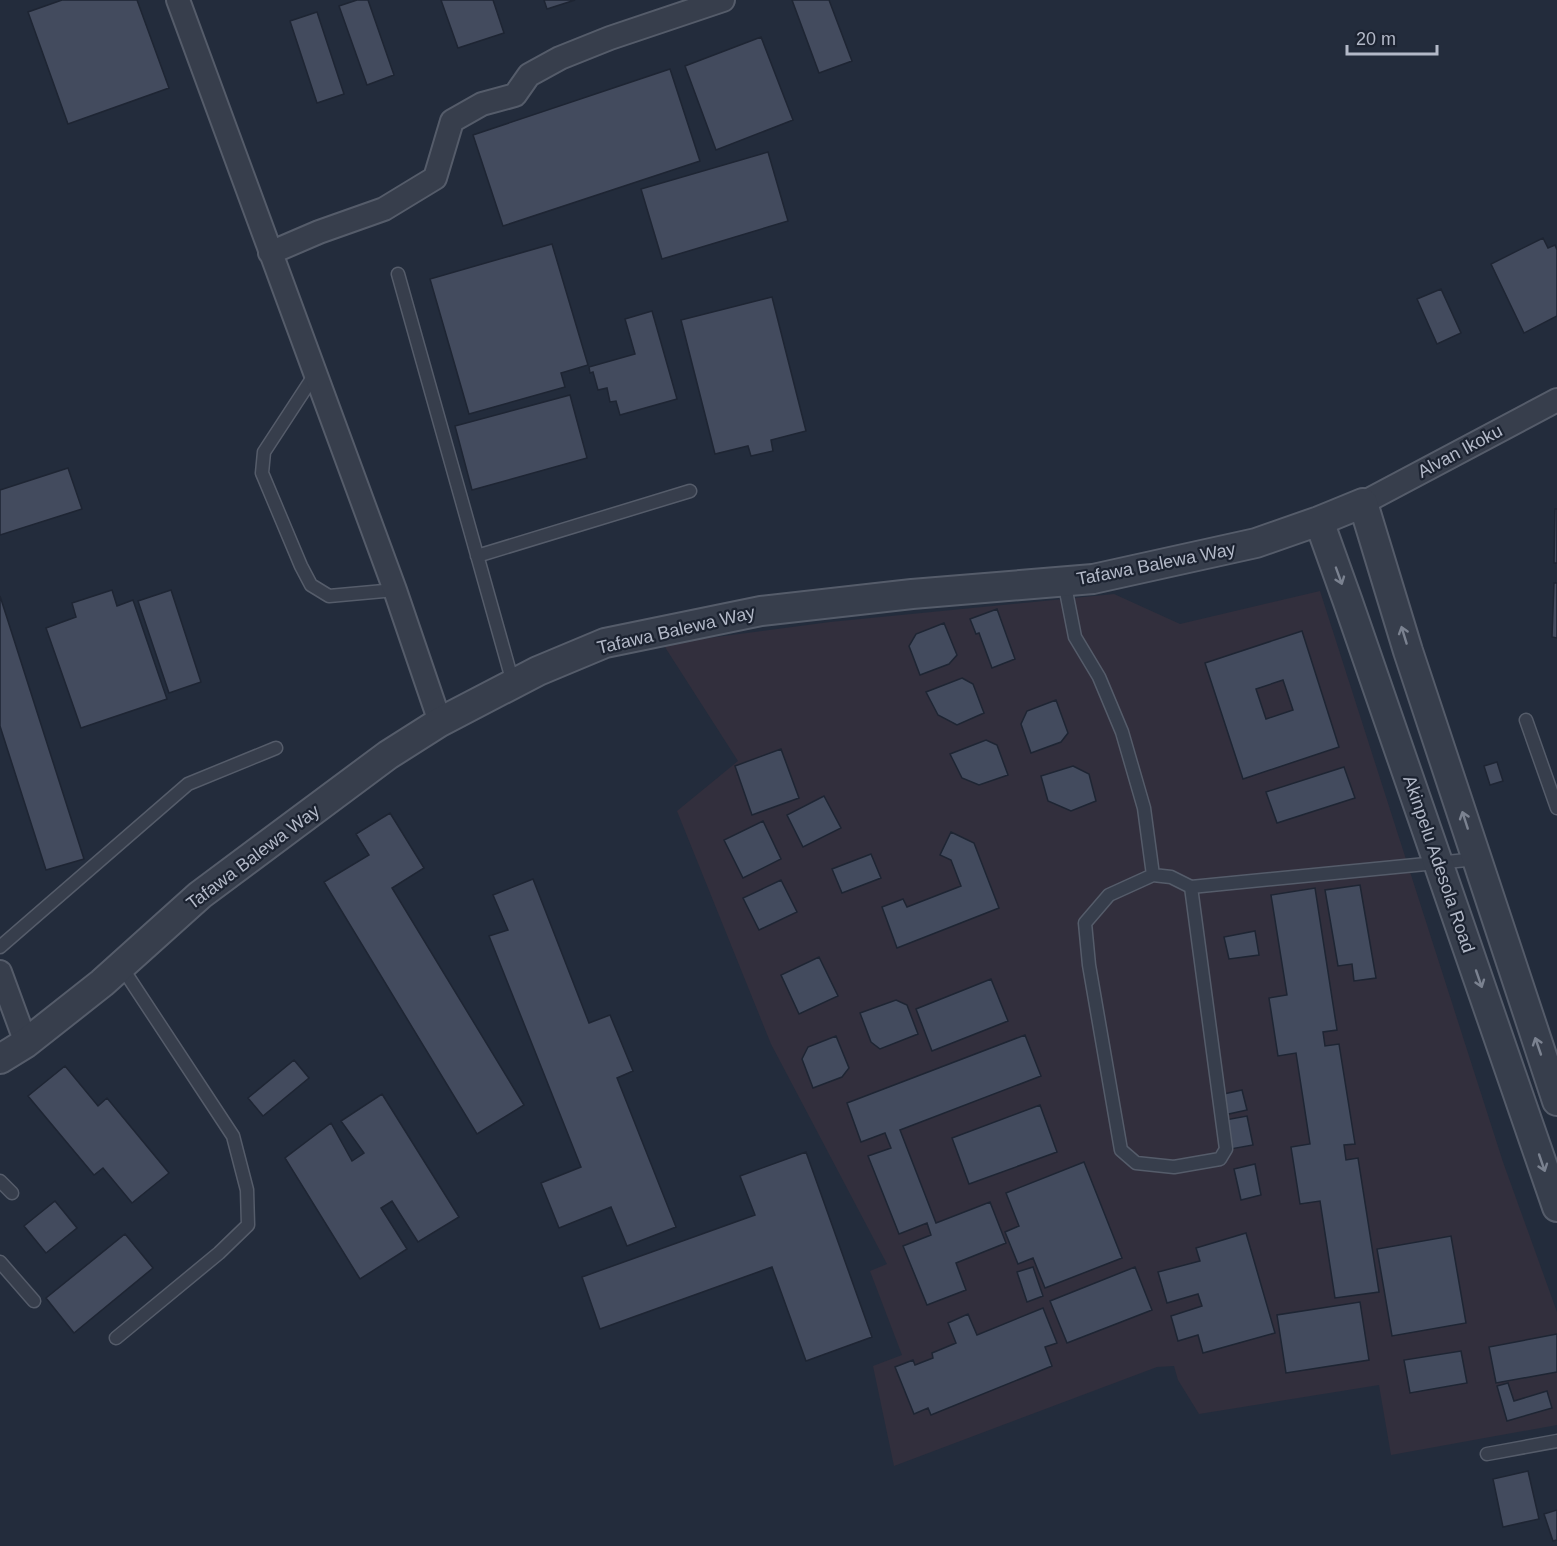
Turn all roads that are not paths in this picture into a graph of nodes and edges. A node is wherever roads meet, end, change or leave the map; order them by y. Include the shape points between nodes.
1 (178, 0) edge
2 (723, 0) edge
3 (270, 253) junction
4 (398, 274) dead end
5 (315, 374) junction
6 (1557, 400) edge
7 (690, 491) dead end
8 (1363, 503) junction
9 (1319, 521) junction
10 (477, 556) junction
11 (1064, 581) junction
12 (395, 590) junction
13 (514, 684) junction
14 (1526, 720) dead end
15 (440, 722) junction
16 (276, 748) dead end
17 (1557, 808) edge
18 (1478, 859) junction
19 (1438, 863) junction
20 (1153, 875) junction
21 (1191, 887) junction
22 (0, 947) edge
23 (121, 966) junction
24 (0, 972) edge
25 (26, 1043) junction
26 (0, 1059) edge
27 (1557, 1101) edge
28 (0, 1181) edge
29 (12, 1193) dead end
30 (1557, 1207) edge
31 (0, 1262) edge
32 (34, 1301) dead end
33 (116, 1338) dead end
34 (1557, 1441) edge
35 (1487, 1454) dead end

1 - 3 street
2 - 3 street via 610,38 529,75 515,95 482,104 452,121 435,178 384,209
3 - 5 street
4 - 10 lane
5 - 12 street
5 - 12 lane via 264,452 262,474 311,585 330,596
6 - 8 street, Alvan Ikoku
7 - 10 lane
8 - 9 street, Tafawa Balewa Way
18 -> 8 street, Akinpelu Adesola Road
9 - 11 street, Tafawa Balewa Way via 1256,543 1093,579
9 -> 19 street, Akinpelu Adesola Road
10 - 13 lane
11 - 13 street, Tafawa Balewa Way via 750,613 605,643
11 - 20 lane via 1075,637 1099,677 1122,732 1144,808
12 - 15 street
13 - 15 street, Tafawa Balewa Way
14 - 17 lane
15 - 23 street, Tafawa Balewa Way via 388,755 200,895
16 - 22 lane via 188,784
18 - 19 lane
27 -> 18 street, Akinpelu Adesola Road
19 - 21 lane
19 -> 30 street, Akinpelu Adesola Road
20 - 21 lane via 1171,877
20 - 21 lane via 1109,895 1085,923 1121,1150 1136,1163 1174,1167 1220,1159 1226,1149
23 - 25 street, Tafawa Balewa Way
23 - 33 lane via 233,1136 247,1190 248,1225
24 - 25 street
25 - 26 street, Tafawa Balewa Way
28 - 29 lane
31 - 32 lane
34 - 35 lane

